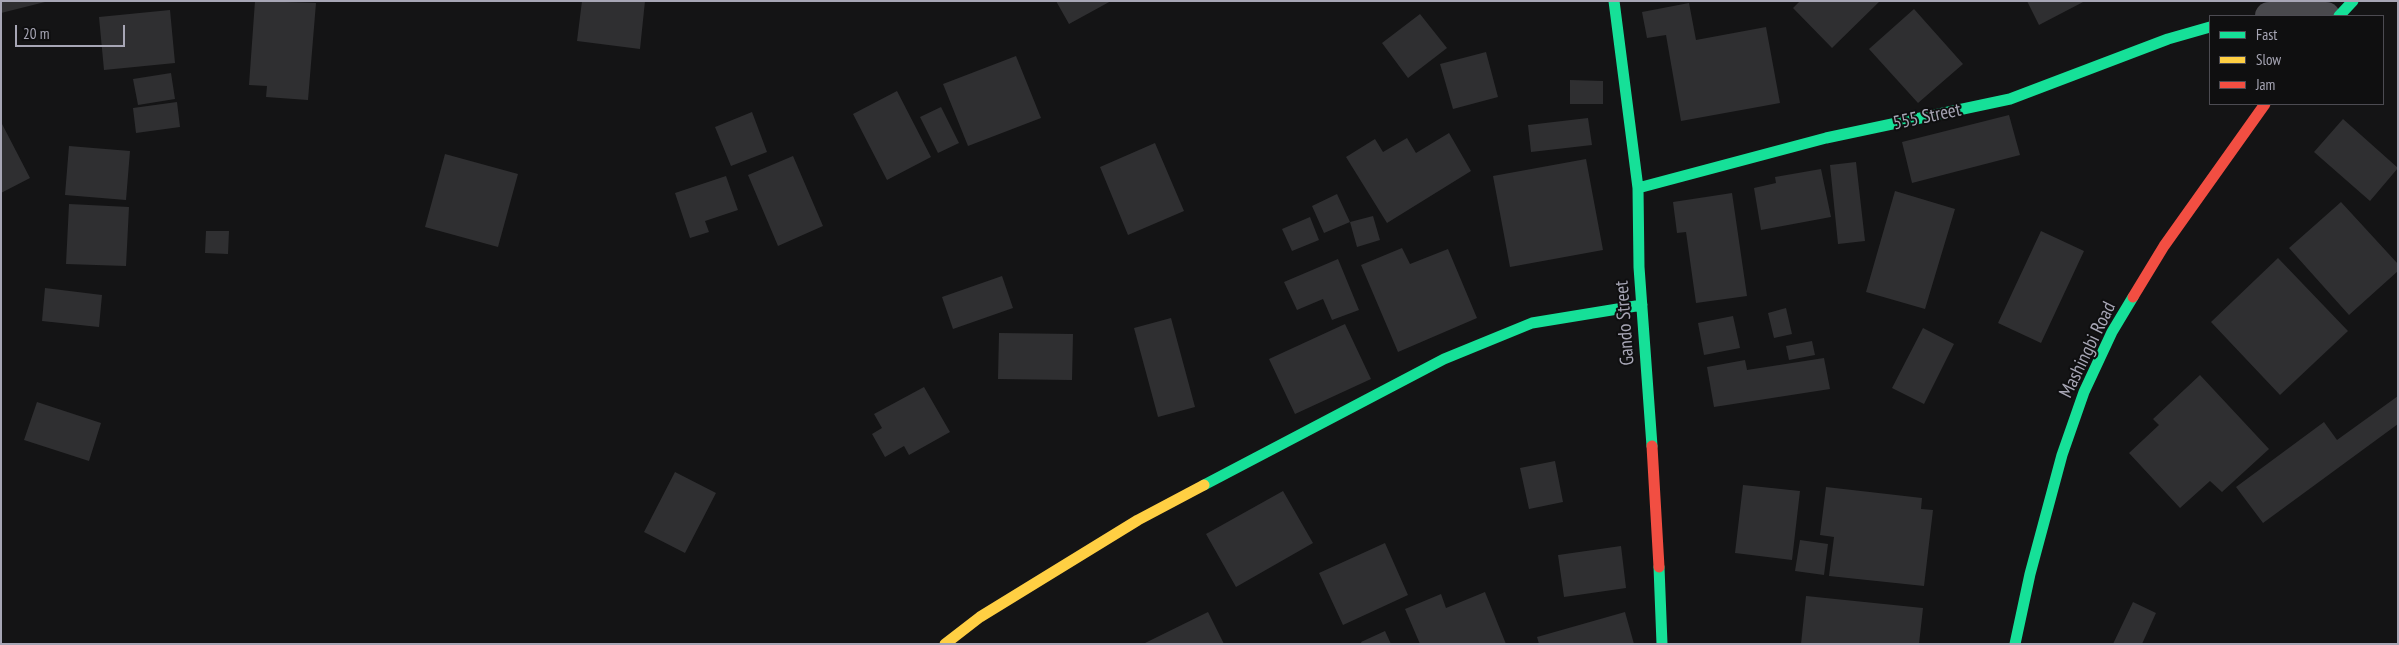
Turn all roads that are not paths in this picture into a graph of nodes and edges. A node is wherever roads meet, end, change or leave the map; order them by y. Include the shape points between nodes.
1 (1614, 1) edge
2 (2353, 1) edge
3 (2340, 15) edge
4 (2209, 27) edge
5 (2264, 105) edge
6 (1638, 188) junction
7 (1642, 305) junction
8 (945, 644) edge
9 (1662, 644) edge
10 (2014, 644) edge

1 - 6 street, Gando Street
2 - 3 street
4 - 6 street, 555 Street via 2168,39 2010,99 1826,138
5 - 10 street, Mashingbi Road via 2164,246 2112,332 2092,375 2062,455
6 - 7 street, Gando Street
7 - 8 street via 1532,324 1444,359 1138,520 980,617
7 - 9 street, Gando Street

